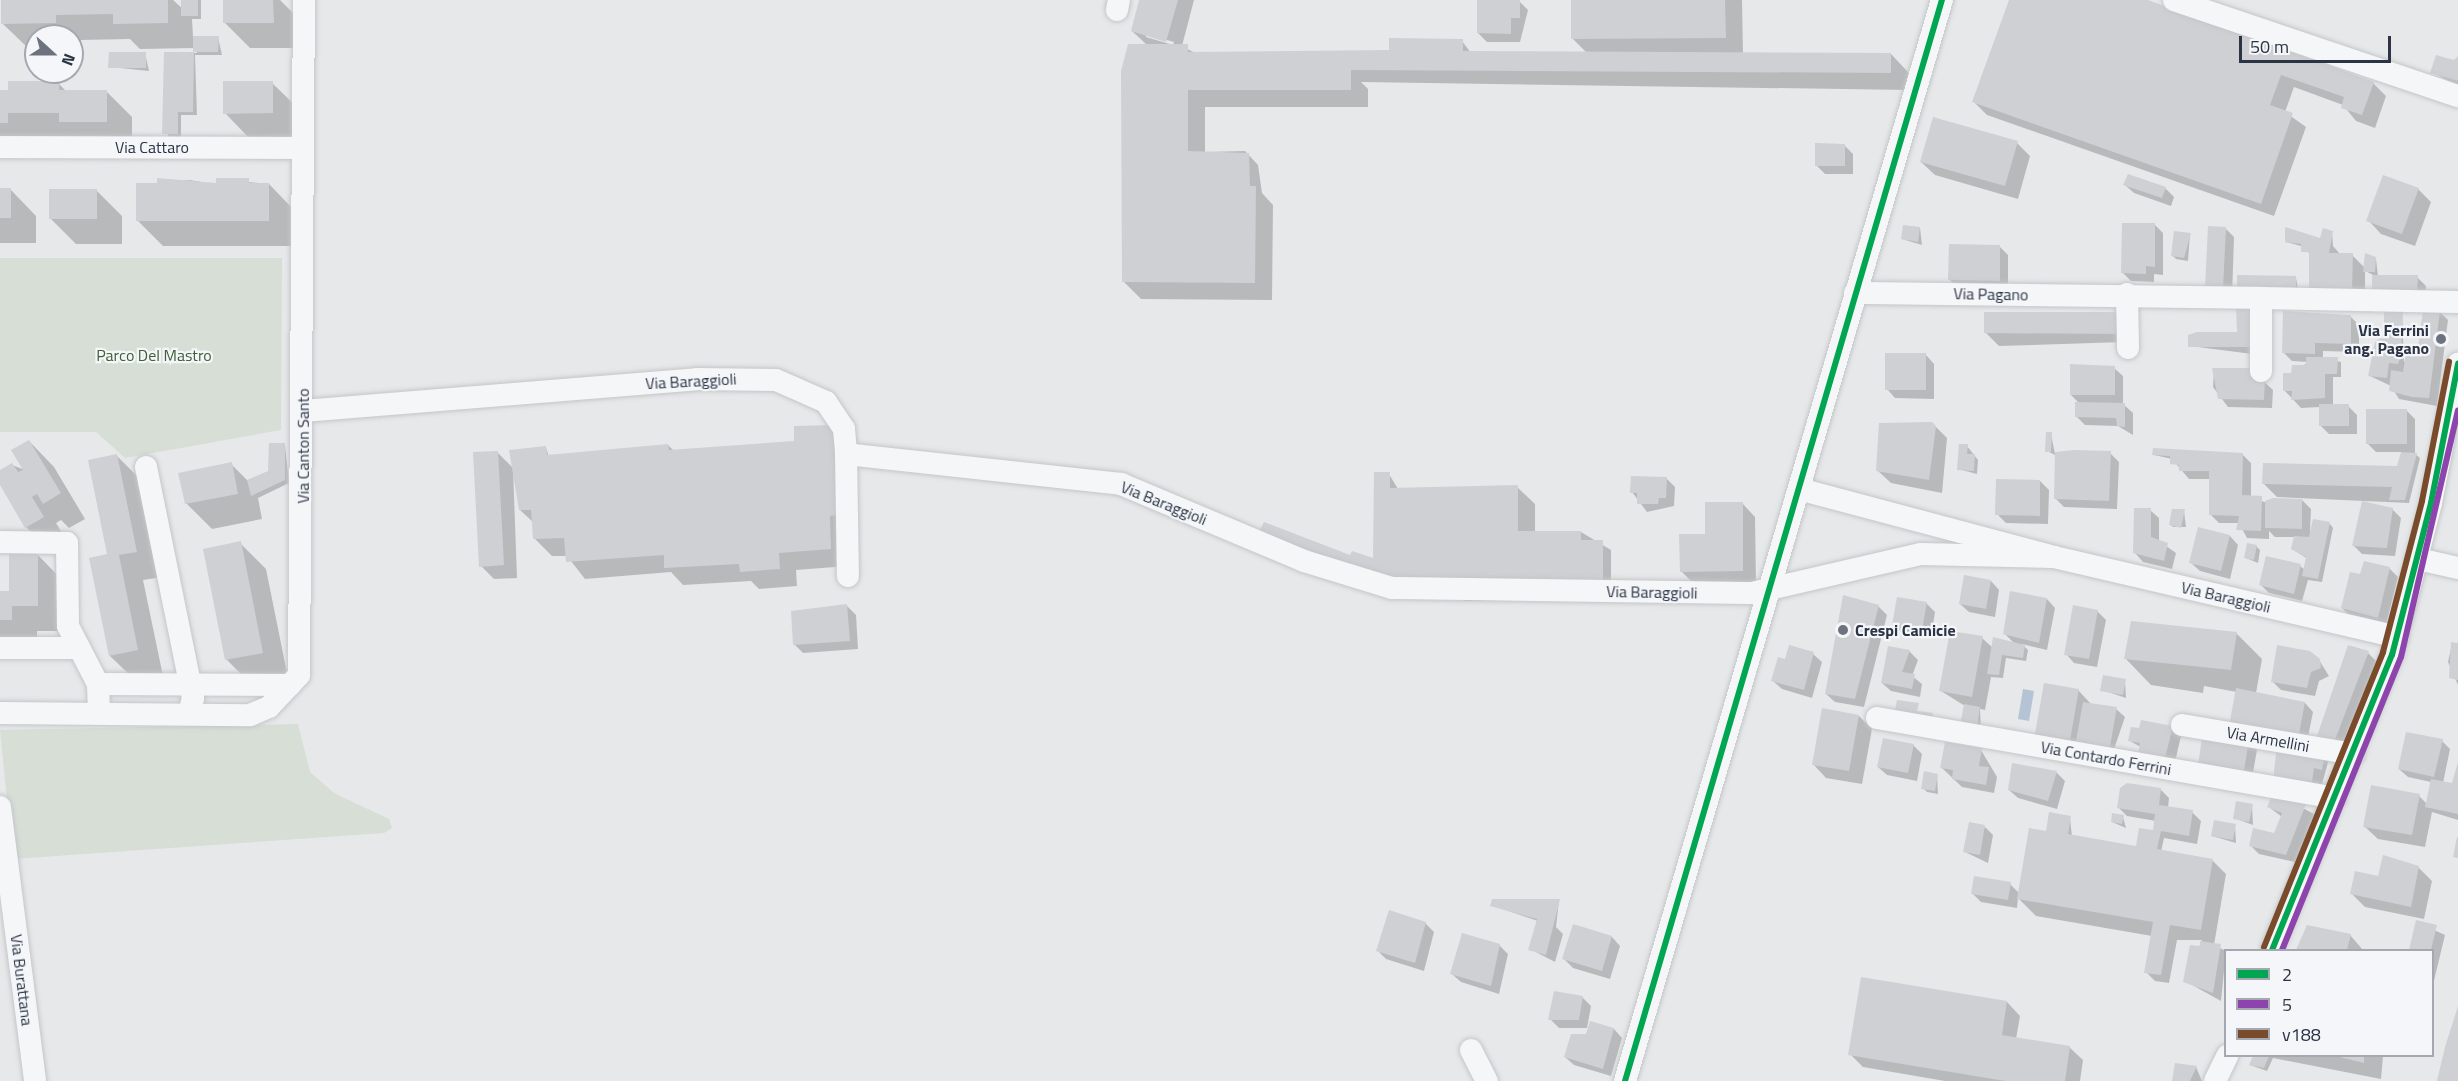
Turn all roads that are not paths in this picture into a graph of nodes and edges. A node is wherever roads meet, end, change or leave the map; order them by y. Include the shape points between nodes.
1 (304, 0) edge
2 (1942, 0) edge
3 (2174, 0) edge
4 (2458, 96) edge
5 (0, 147) edge
6 (303, 148) junction
7 (1855, 293) junction
8 (2127, 294) junction
9 (2261, 298) junction
10 (2458, 302) edge
11 (2128, 348) dead end
12 (2458, 364) edge
13 (2262, 371) dead end
14 (303, 411) junction
15 (846, 454) junction
16 (146, 467) dead end
17 (1799, 489) junction
18 (0, 542) edge
19 (2054, 557) junction
20 (2418, 559) junction
21 (2458, 568) edge
22 (848, 576) dead end
23 (1768, 591) junction
24 (2398, 637) junction
25 (0, 648) edge
26 (79, 648) junction
27 (98, 684) junction
28 (188, 686) junction
29 (290, 686) junction
30 (99, 711) junction
31 (0, 713) edge
32 (189, 714) junction
33 (1877, 718) dead end
34 (2182, 724) dead end
35 (2354, 754) junction
36 (2335, 798) junction
37 (0, 807) edge
38 (4, 869) edge
39 (2273, 949) edge
40 (1471, 1050) dead end
41 (2227, 1057) edge
42 (35, 1081) edge
43 (1487, 1081) edge
44 (1625, 1081) edge
45 (2215, 1081) edge

1 - 6 street, Via Canton Santo
2 - 7 street
3 - 4 street
5 - 6 street, Via Cattaro
6 - 14 street, Via Canton Santo
7 - 8 street, Via Pagano
7 - 17 street
8 - 9 street, Via Pagano
8 - 11 street
9 - 10 street, Via Pagano
9 - 13 street
12 - 20 street
14 - 15 street, Via Baraggioli via 763,378 799,387 826,402 844,429
14 - 29 street, Via Canton Santo via 303,657
15 - 22 street
15 - 23 street, Via Baraggioli via 1121,484 1304,561 1392,588
16 - 28 street
17 - 19 street, Via Baraggioli
17 - 23 street
18 - 26 street via 67,543 67,622
19 - 23 street, Via Baraggioli via 1928,553
19 - 24 street, Via Baraggioli
20 - 21 street
20 - 24 street
23 - 44 street
24 - 35 street
25 - 26 street
26 - 27 street
27 - 28 street
27 - 30 street
28 - 29 street
28 - 32 street via 194,703
29 - 32 street, Via Canton Santo via 260,713
30 - 31 street
30 - 32 street, Via Canton Santo
33 - 36 street, Via Contardo Ferrini
34 - 35 street, Via Armellini
35 - 36 street
36 - 39 street
37 - 38 street, Via Burattana
38 - 42 street, Via Burattana
40 - 43 street
41 - 45 street

